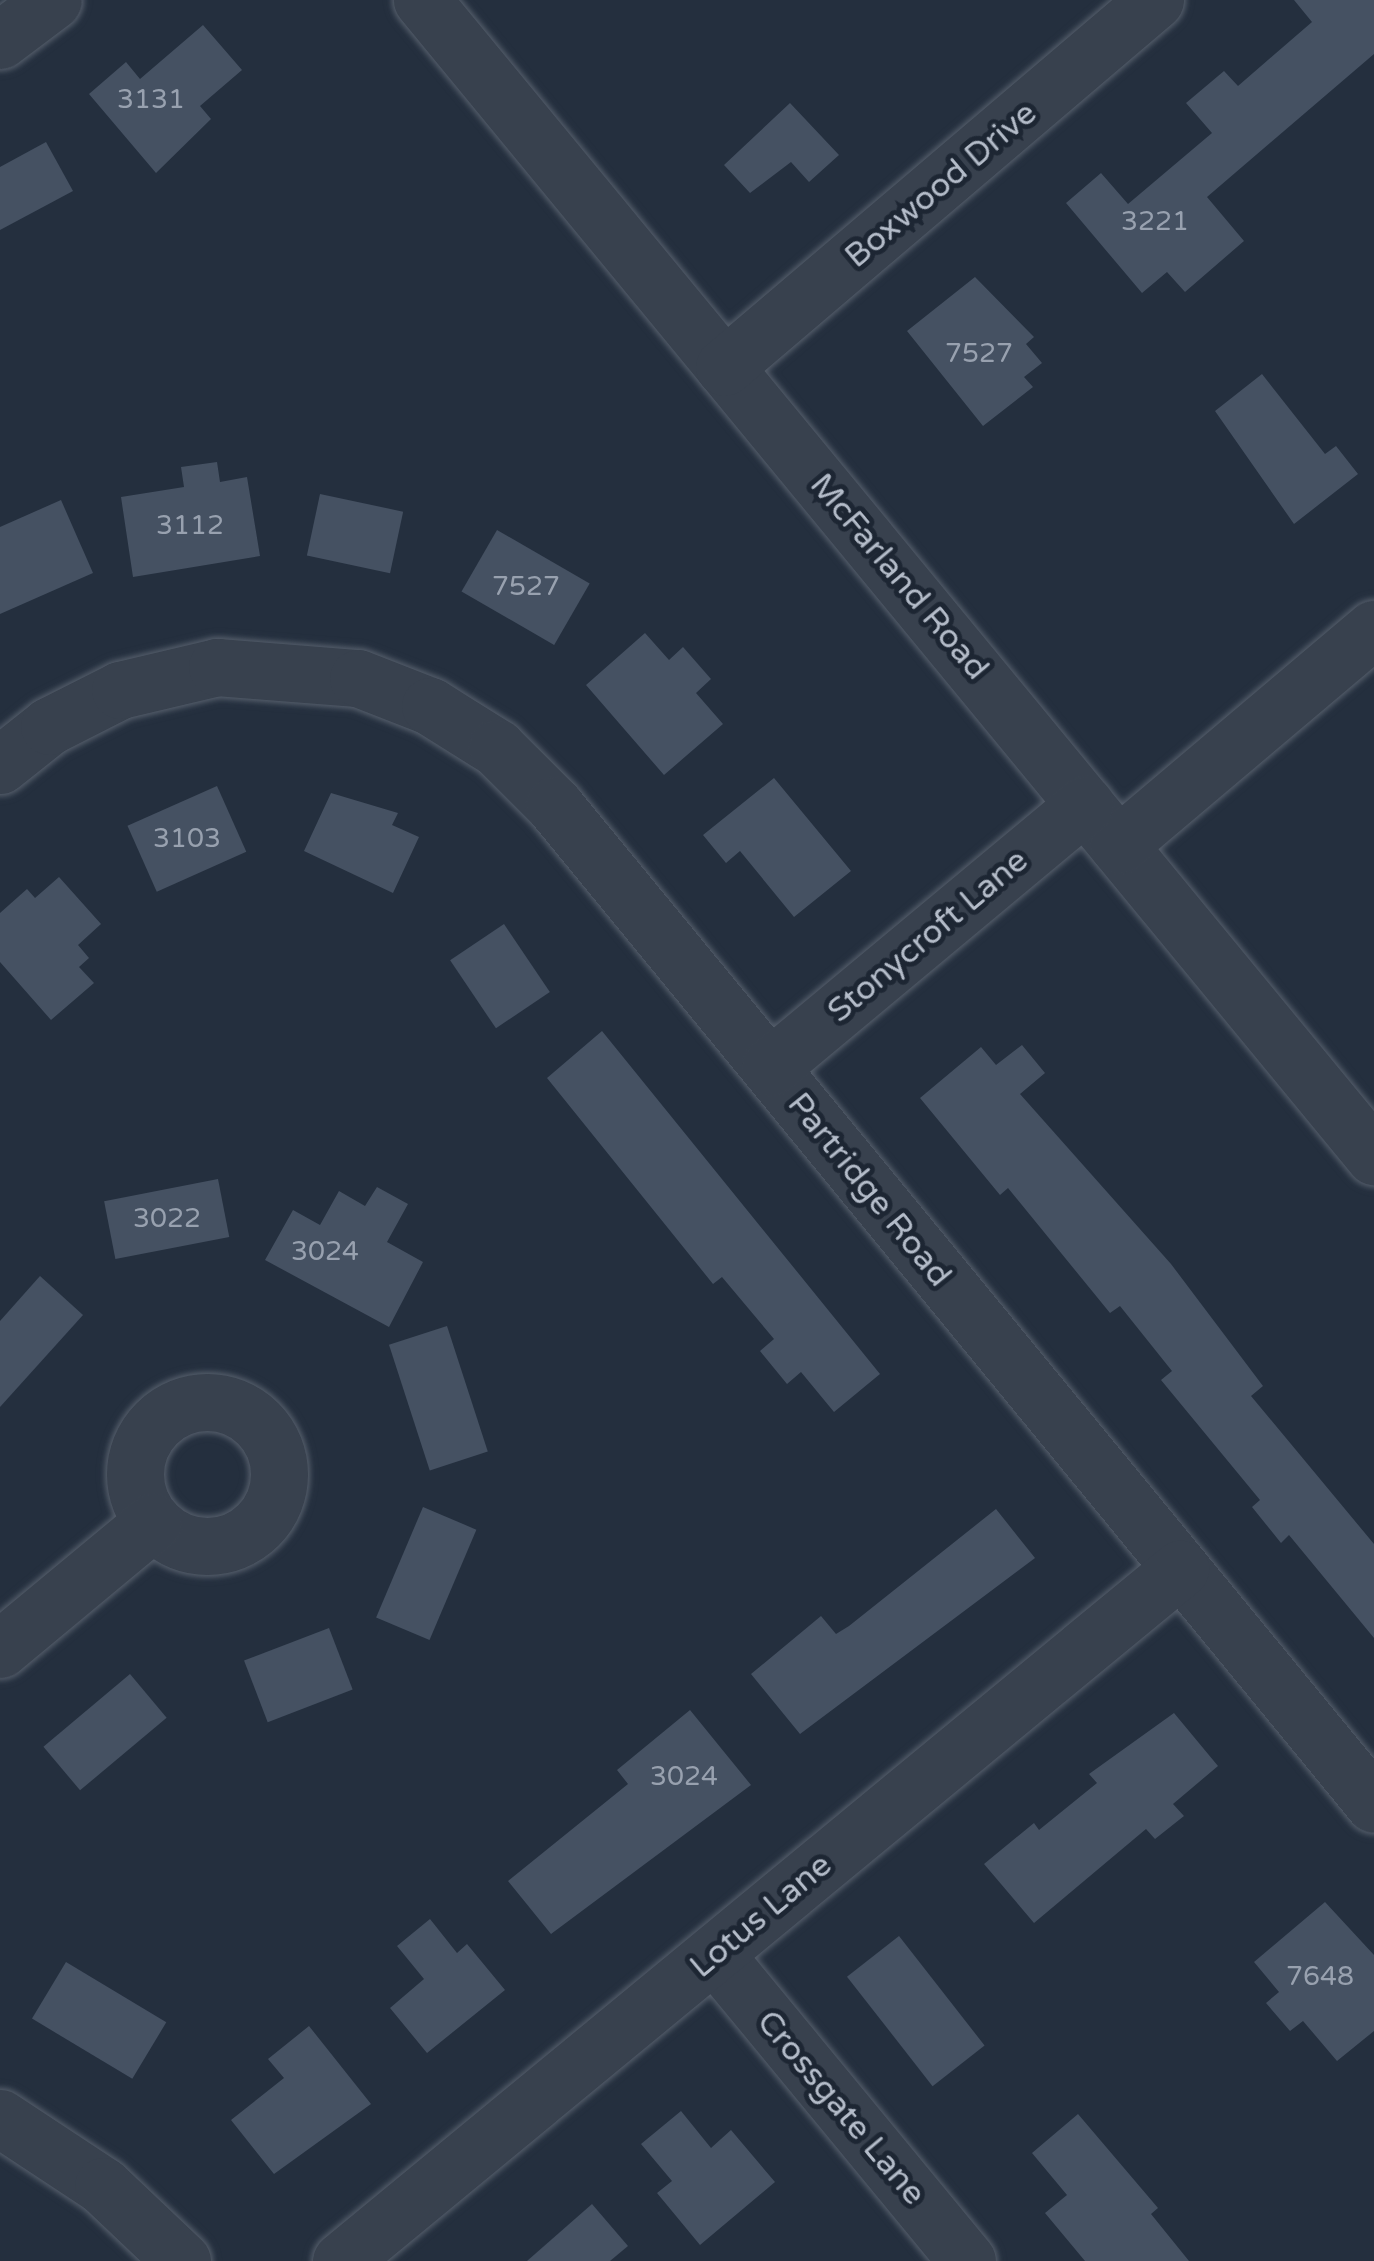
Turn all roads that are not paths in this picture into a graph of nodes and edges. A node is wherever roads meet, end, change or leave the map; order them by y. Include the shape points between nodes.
1 (53, 0) edge
2 (422, 0) edge
3 (1155, 0) edge
4 (0, 40) edge
5 (724, 367) junction
6 (1374, 628) edge
7 (0, 765) edge
8 (1102, 825) junction
9 (770, 1067) junction
10 (1374, 1156) edge
11 (153, 1522) dead end
12 (1180, 1569) junction
13 (0, 1649) edge
14 (1374, 1804) edge
15 (715, 1955) junction
16 (0, 2118) edge
17 (182, 2261) edge
18 (341, 2261) edge
19 (967, 2261) edge

1 - 4 street
2 - 5 street, McFarland Road
3 - 5 street, Boxwood Drive
5 - 8 street, McFarland Road
6 - 8 street, Stonycroft Lane
7 - 9 street, Partridge Road via 49,726 139,683 217,667 298,668 394,690 512,760
8 - 9 street, Stonycroft Lane
8 - 10 street, McFarland Road
9 - 12 street, Partridge Road
11 - 13 street
12 - 14 street, Partridge Road
12 - 15 street, Lotus Lane
15 - 18 street, Lotus Lane
15 - 19 street, Crossgate Lane
16 - 17 street via 104,2186

